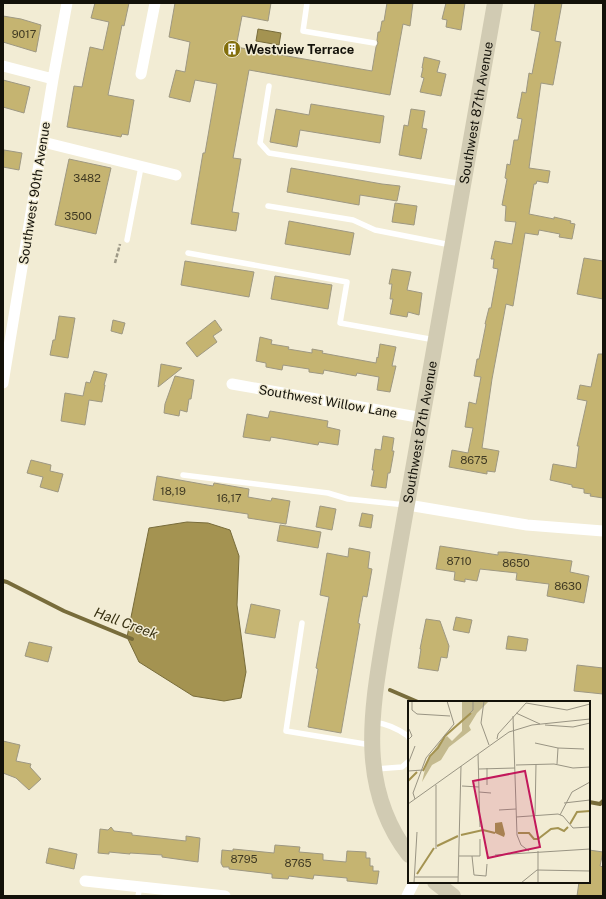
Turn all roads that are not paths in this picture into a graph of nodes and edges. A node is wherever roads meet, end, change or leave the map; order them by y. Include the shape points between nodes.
1 (67, 3) edge
2 (155, 3) edge
3 (308, 3) edge
4 (495, 3) edge
5 (374, 43) dead end
6 (3, 66) edge
7 (141, 74) dead end
8 (53, 79) junction
9 (268, 86) dead end
10 (42, 142) junction
11 (142, 167) junction
12 (176, 175) dead end
13 (464, 185) junction
14 (268, 206) dead end
15 (127, 240) road end
16 (454, 245) junction
17 (188, 253) dead end
18 (437, 340) junction
19 (3, 383) edge
20 (232, 384) dead end
21 (423, 418) junction
22 (183, 475) dead end
23 (408, 505) junction
24 (603, 531) edge
25 (302, 623) dead end
26 (372, 722) junction
27 (408, 736) edge
28 (372, 745) junction
29 (408, 762) edge
30 (374, 770) junction
31 (408, 854) edge
32 (85, 881) dead end
33 (414, 883) edge
34 (436, 883) edge
35 (139, 891) edge
36 (225, 896) edge
37 (408, 896) edge
38 (454, 896) edge

1 - 8 street, Southwest 90th Avenue
2 - 7 street
3 - 5 lane via 303,31
4 - 13 street, Southwest 87th Avenue
6 - 8 street
8 - 10 street, Southwest 90th Avenue
9 - 13 lane via 260,143 269,153
10 - 11 street
10 - 19 street, Southwest 90th Avenue
11 - 12 street
11 - 15 lane
13 - 16 street, Southwest 87th Avenue
14 - 16 lane via 353,220 375,230
16 - 18 street, Southwest 87th Avenue
17 - 18 lane via 347,282 340,322
18 - 21 street, Southwest 87th Avenue
20 - 21 street, Southwest Willow Lane
21 - 23 street, Southwest 87th Avenue
22 - 23 lane
23 - 24 street via 527,525
23 - 26 street, Southwest 87th Avenue via 376,684
25 - 28 lane via 286,731
26 - 27 lane via 396,727
26 - 28 street, Southwest 87th Avenue
28 - 30 street, Southwest 87th Avenue
29 - 30 lane via 402,768
30 - 31 street, Southwest 87th Avenue via 389,822
32 - 35 street
33 - 37 street
34 - 38 street
35 - 36 street

